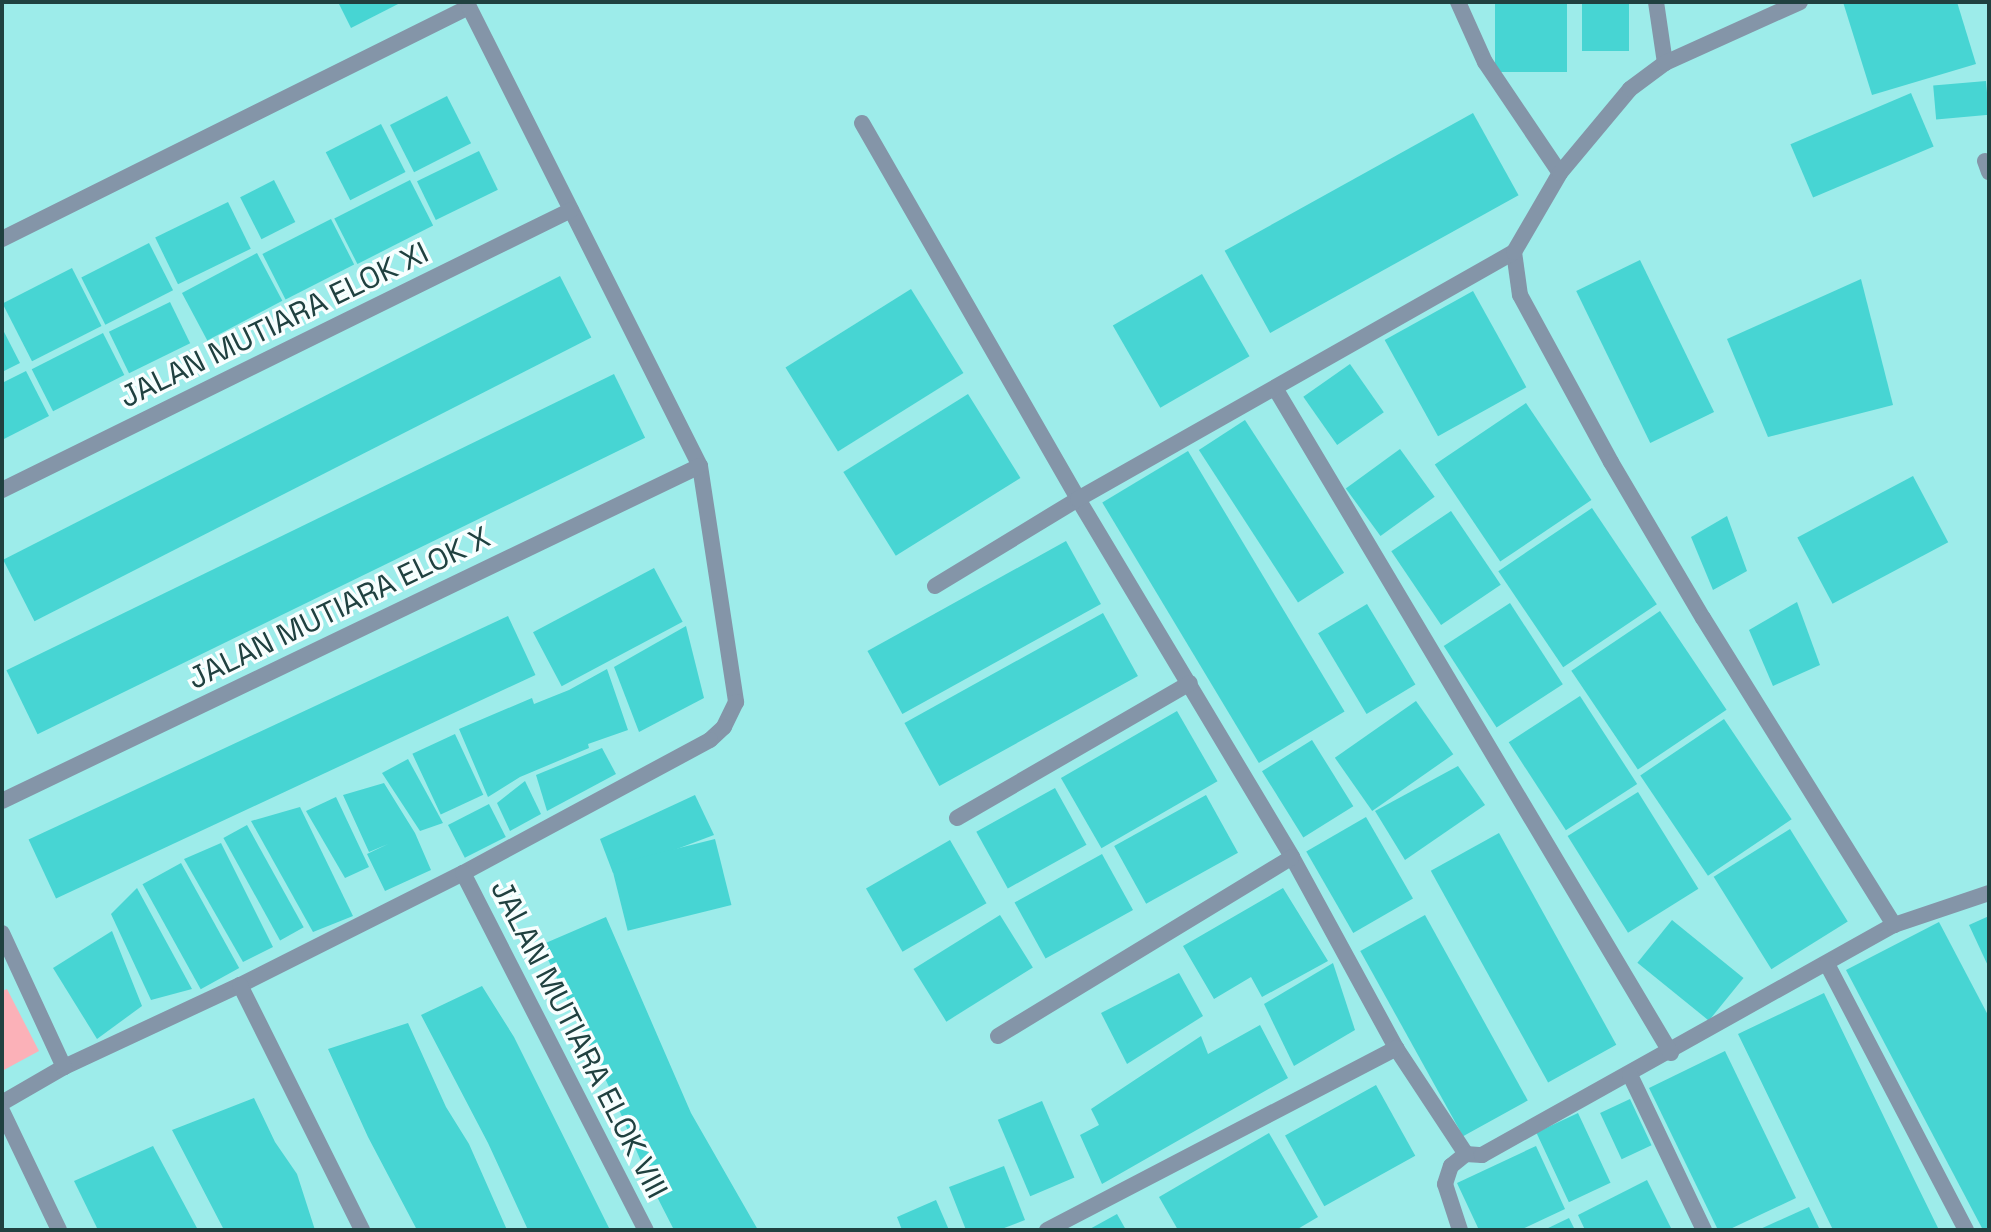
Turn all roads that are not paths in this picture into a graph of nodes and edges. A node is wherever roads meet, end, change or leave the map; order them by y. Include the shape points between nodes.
1 (1458, 2) edge
2 (1656, 2) edge
3 (1800, 2) edge
4 (468, 5) edge
5 (1665, 63) junction
6 (862, 123) dead end
7 (1560, 173) junction
8 (571, 210) junction
9 (2, 239) edge
10 (1514, 252) junction
11 (1275, 388) junction
12 (700, 466) junction
13 (2, 490) edge
14 (1078, 499) junction
15 (935, 586) dead end
16 (1190, 683) junction
17 (2, 801) edge
18 (957, 818) dead end
19 (1292, 857) junction
20 (463, 873) junction
21 (1989, 893) edge
22 (1894, 925) junction
23 (2, 933) edge
24 (1827, 964) junction
25 (240, 985) junction
26 (998, 1036) dead end
27 (1396, 1048) junction
28 (1671, 1053) junction
29 (64, 1067) junction
30 (1630, 1075) junction
31 (2, 1103) edge
32 (2, 1111) edge
33 (1466, 1154) junction
34 (59, 1230) edge
35 (362, 1230) edge
36 (646, 1230) edge
37 (1047, 1230) edge
38 (1460, 1230) edge
39 (1704, 1230) edge
40 (1966, 1230) edge

1 - 7 street via 1493,76
2 - 5 street
3 - 5 street
4 - 8 street
4 - 9 street
5 - 7 street via 1630,89
6 - 14 street
7 - 10 street
8 - 12 street
8 - 13 street, JALAN MUTIARA ELOK XI
10 - 11 street
10 - 22 street via 1520,295 1611,462
11 - 14 street
11 - 28 street
12 - 17 street, JALAN MUTIARA ELOK X
12 - 20 street via 736,702 733,712 710,740
14 - 15 street
14 - 16 street
16 - 18 street
16 - 19 street
19 - 26 street
19 - 27 street
20 - 25 street
20 - 36 street, JALAN MUTIARA ELOK VIII
21 - 22 street
22 - 24 street
23 - 29 street
24 - 28 street
24 - 40 street
25 - 29 street
25 - 35 street
27 - 33 street
27 - 37 street
28 - 30 street
29 - 31 street
30 - 33 street via 1482,1155
30 - 39 street
32 - 34 street
33 - 38 street via 1451,1166 1445,1184

